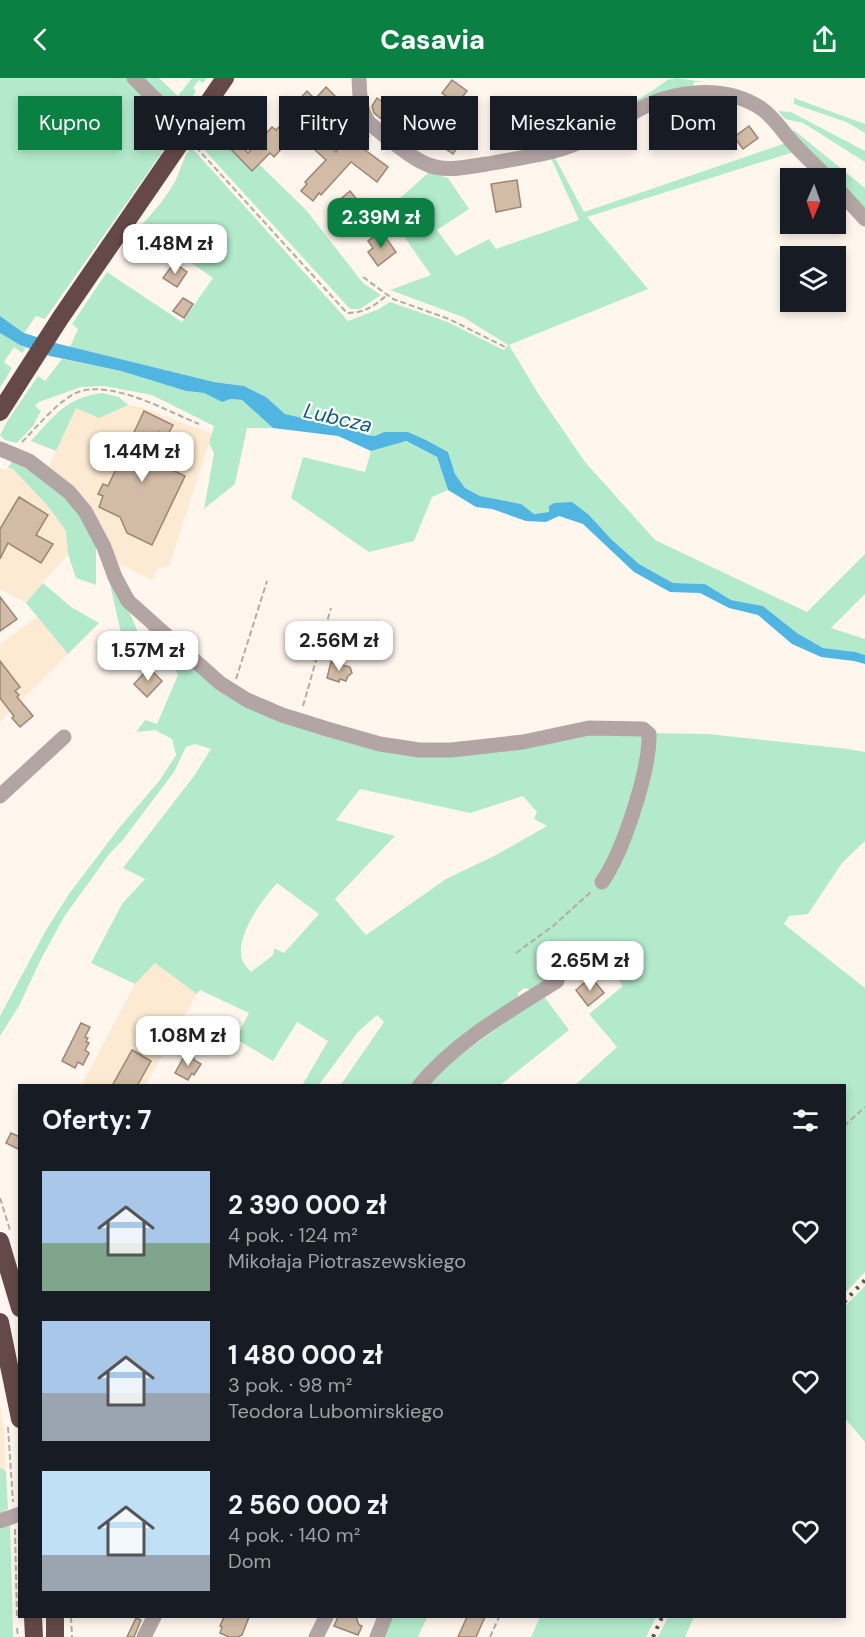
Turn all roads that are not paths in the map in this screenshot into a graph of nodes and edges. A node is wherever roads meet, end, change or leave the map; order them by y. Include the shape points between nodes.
1 (134, 78) edge
2 (225, 78) edge
3 (359, 78) edge
4 (152, 96) edge
5 (212, 96) edge
6 (175, 150) edge
7 (818, 168) edge
8 (846, 198) edge
9 (865, 219) edge
10 (0, 412) edge
11 (6, 451) edge
12 (64, 737) dead end
13 (0, 796) edge
14 (602, 882) road end
15 (556, 981) dead end
16 (421, 1084) edge
17 (0, 1241) edge
18 (0, 1277) edge
19 (18, 1301) edge
20 (18, 1307) edge
21 (0, 1322) edge
22 (18, 1409) edge
23 (18, 1515) edge
24 (0, 1521) edge
25 (33, 1618) edge
26 (55, 1618) edge
27 (154, 1618) edge
28 (326, 1618) edge
29 (385, 1618) edge
30 (34, 1637) edge
31 (56, 1637) edge
32 (144, 1637) edge
33 (316, 1637) edge
34 (377, 1637) edge

1 - 4 street
2 - 5 highway
3 - 7 street via 360,105 369,123 424,163 443,169 552,152 579,143 638,110 691,93 735,97 761,109 778,122
6 - 10 highway
8 - 9 street
11 - 14 street via 29,461 69,492 85,511 129,601 220,683 248,700 299,721 380,744 419,750 523,742 589,728 643,729 649,734 645,766 624,839
12 - 13 street
15 - 16 street via 480,1030
17 - 19 highway
18 - 20 highway via 6,1301
21 - 22 highway
23 - 24 street
25 - 30 highway
26 - 31 highway
27 - 32 street
28 - 33 street
29 - 34 street

